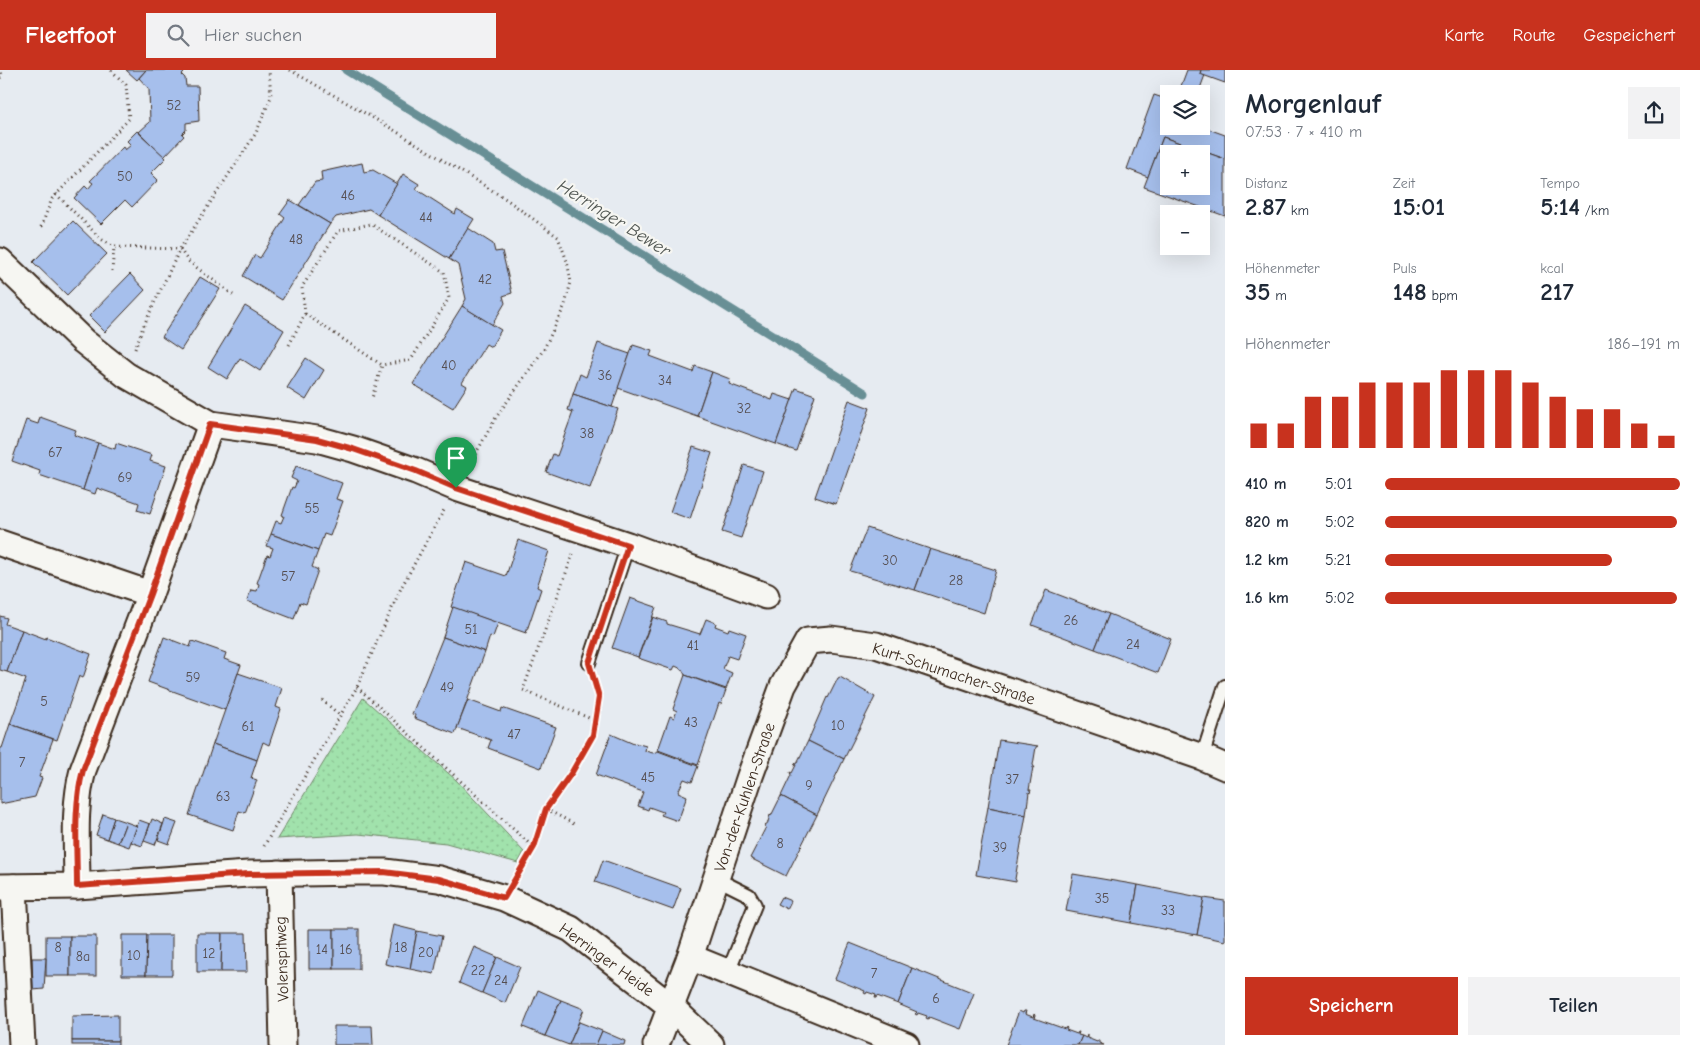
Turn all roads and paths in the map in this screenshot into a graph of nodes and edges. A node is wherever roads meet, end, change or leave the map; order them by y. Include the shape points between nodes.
1 (1, 70) edge
2 (110, 70) edge
3 (269, 70) edge
4 (290, 70) edge
5 (0, 78) edge
6 (56, 194) junction
7 (41, 227) dead end
8 (114, 247) junction
9 (180, 249) junction
10 (0, 262) edge
11 (112, 272) dead end
12 (233, 294) dead end
13 (305, 314) junction
14 (289, 345) dead end
15 (382, 365) junction
16 (126, 374) junction
17 (372, 398) dead end
18 (210, 424) junction
19 (456, 488) junction
20 (580, 529) junction
21 (0, 543) edge
22 (628, 545) junction
23 (150, 594) junction
24 (766, 596) dead end
25 (808, 641) joint
26 (589, 663) joint
27 (1225, 686) edge
28 (357, 687) junction
29 (322, 700) dead end
30 (341, 716) junction
31 (596, 720) junction
32 (1202, 756) junction
33 (1225, 767) edge
34 (546, 809) junction
35 (576, 826) dead end
36 (534, 847) junction
37 (248, 874) junction
38 (279, 874) junction
39 (716, 878) junction
40 (77, 886) junction
41 (7, 887) edge
42 (504, 898) junction
43 (690, 957) junction
44 (728, 972) junction
45 (670, 1006) junction
46 (22, 1045) edge
47 (283, 1045) edge
48 (656, 1045) edge
49 (711, 1045) edge
50 (906, 1045) edge

1 - 5 path
2 - 6 path via 126,86 129,119
3 - 9 path via 271,97 256,133
4 - 19 path via 506,199 558,238 571,282 566,305 544,350 495,419
6 - 7 path
6 - 8 path via 101,239
8 - 9 path
8 - 11 path
9 - 12 path via 188,261
9 - 16 path via 143,327
10 - 16 street via 83,341
13 - 14 path
13 - 15 path
13 - 15 path via 302,287 338,231 371,224 444,272 449,298 411,360
15 - 17 path
16 - 18 street
18 - 19 street via 317,439 416,471
18 - 23 street
19 - 20 street
19 - 28 path via 401,588
20 - 22 street
20 - 31 path via 523,690
21 - 23 street
22 - 24 street
22 - 26 lane
23 - 40 street via 78,790
25 - 32 street, Kurt-Schumacher-Straße via 831,639 876,645
25 - 39 street, Von-der-Kuhlen-Straße via 783,686
26 - 31 path via 599,697
27 - 32 lane
28 - 30 path
28 - 36 path
29 - 30 path
30 - 37 path
31 - 34 path via 593,735
32 - 33 street, Kurt-Schumacher-Straße
34 - 35 path
34 - 36 path
36 - 42 path
37 - 38 street, Herringer Heide
37 - 40 street, Herringer Heide
38 - 42 street, Herringer Heide via 384,872 439,879
38 - 47 street, Volenspitweg
39 - 43 street, Von-der-Kuhlen-Straße
39 - 44 lane via 749,895 755,905
40 - 41 street, Herringer Heide
41 - 46 street, Herringer Heide
42 - 45 street, Herringer Heide via 571,929
43 - 44 street
43 - 45 street, Von-der-Kuhlen-Straße
44 - 50 street
45 - 48 street, Von-der-Kuhlen-Straße
45 - 49 street, Herringer Heide

